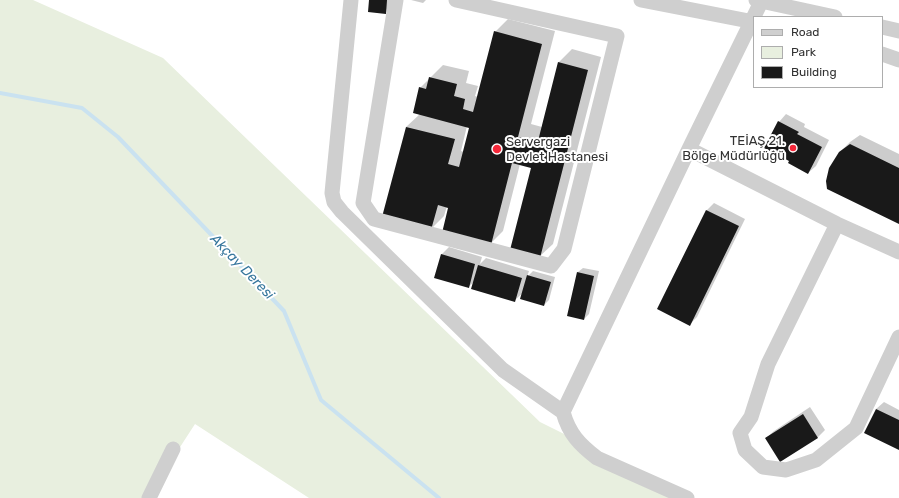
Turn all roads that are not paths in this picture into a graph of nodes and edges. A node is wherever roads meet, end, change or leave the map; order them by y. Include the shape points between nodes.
1 (351, 0) edge
2 (396, 0) edge
3 (456, 0) edge
4 (641, 0) edge
5 (760, 0) edge
6 (755, 16) edge
7 (830, 16) edge
8 (753, 22) edge
9 (883, 27) edge
10 (899, 31) edge
11 (883, 54) edge
12 (899, 60) edge
13 (689, 149) junction
14 (837, 224) junction
15 (899, 252) edge
16 (899, 337) edge
17 (563, 412) junction
18 (173, 449) dead end
19 (149, 498) edge
20 (687, 498) edge

1 - 17 street via 332,193 334,202 502,370
2 - 3 street via 363,203 374,219 552,266 564,249 617,36
4 - 8 street
5 - 6 street
5 - 7 street
8 - 13 street
9 - 10 street
11 - 12 street
13 - 14 street
13 - 17 street
14 - 15 street
14 - 16 street via 768,364 751,417 740,432 745,450 764,467 786,470 816,460 856,428
17 - 20 street via 567,425 575,437 584,448 598,458
18 - 19 street

